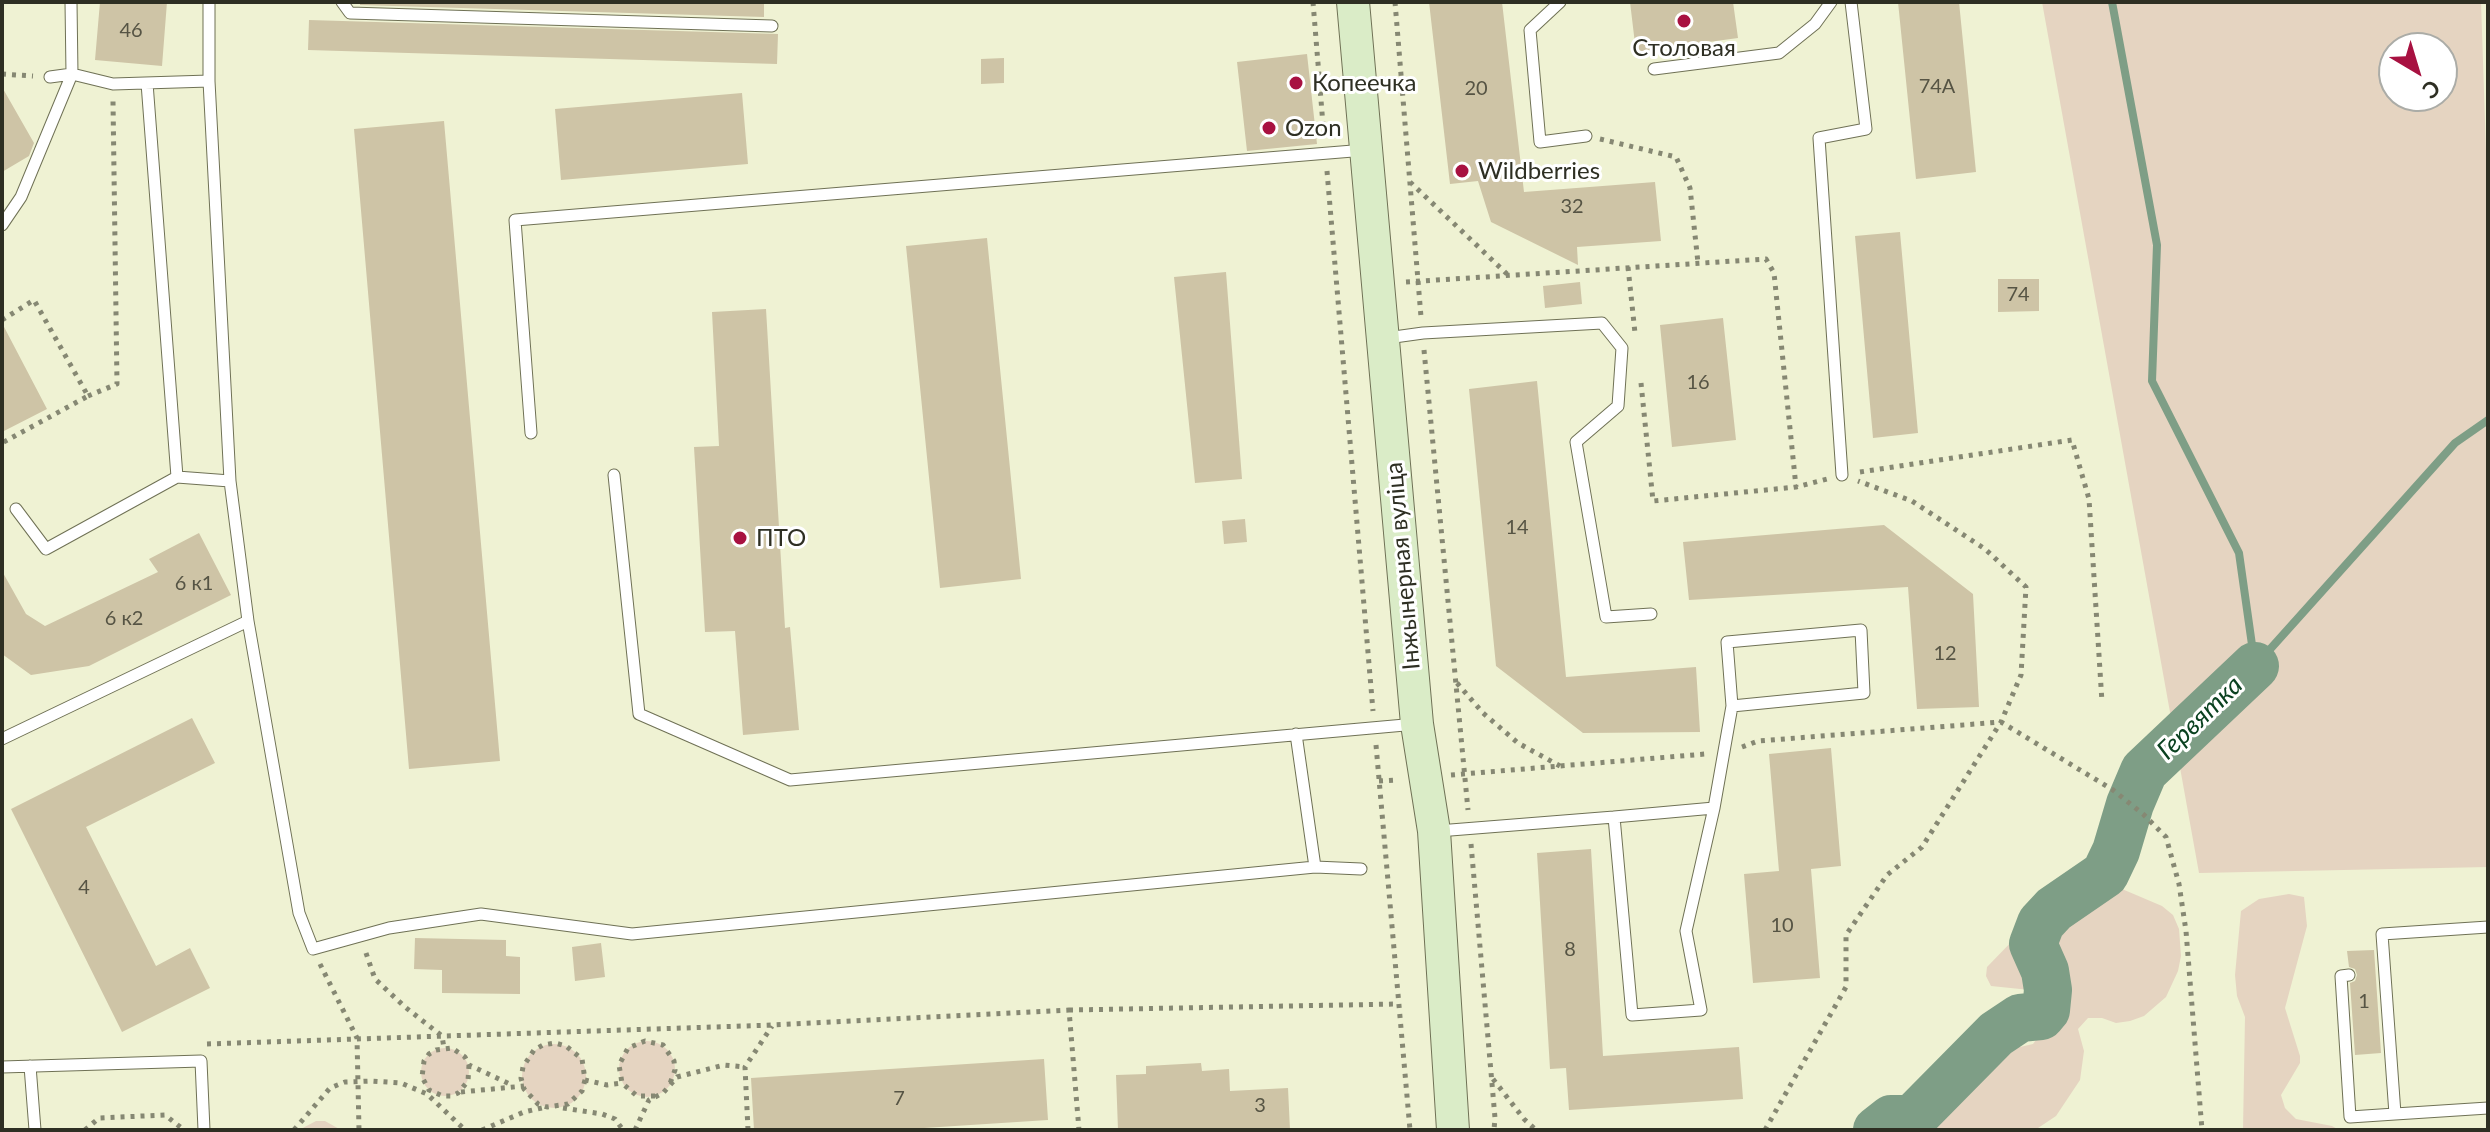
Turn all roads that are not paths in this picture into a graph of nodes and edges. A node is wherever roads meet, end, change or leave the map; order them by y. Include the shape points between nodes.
1 (71, 2) edge
2 (209, 2) edge
3 (342, 2) edge
4 (1353, 2) edge
5 (1560, 2) edge
6 (1831, 2) edge
7 (1851, 2) edge
8 (772, 26) dead end
9 (1654, 69) dead end
10 (72, 74) junction
11 (50, 77) road end
12 (209, 81) junction
13 (147, 83) junction
14 (1586, 136) road end
15 (1365, 150) junction
16 (21, 197) junction
17 (2, 211) edge
18 (2, 225) edge
19 (1382, 339) junction
20 (531, 433) dead end
21 (614, 475) dead end
22 (1842, 475) road end
23 (177, 477) junction
24 (230, 481) junction
25 (16, 509) dead end
26 (1651, 614) dead end
27 (248, 621) junction
28 (1732, 706) junction
29 (1417, 724) junction
30 (1296, 734) junction
31 (2, 739) edge
32 (1714, 808) junction
33 (1614, 817) junction
34 (1434, 831) junction
35 (1315, 867) junction
36 (1361, 869) dead end
37 (2488, 927) edge
38 (2349, 975) dead end
39 (30, 1066) junction
40 (2, 1067) edge
41 (2488, 1108) edge
42 (2395, 1114) junction
43 (35, 1130) edge
44 (204, 1130) edge
45 (1453, 1130) edge

1 - 10 lane
2 - 12 lane
3 - 8 lane via 350,13
4 - 15 street, Інжынерная вуліца
5 - 14 lane via 1530,30 1540,142
6 - 9 lane via 1815,24 1779,53
7 - 22 lane via 1866,129 1819,138
10 - 11 lane
10 - 13 lane via 113,84
10 - 16 lane
12 - 13 lane
12 - 24 lane
13 - 23 lane
15 - 19 street, Інжынерная вуліца
15 - 20 lane via 515,220
16 - 17 lane
16 - 18 lane
19 - 26 lane via 1602,323 1622,348 1618,406 1576,442 1598,573 1606,617
19 - 29 street, Інжынерная вуліца
21 - 30 lane via 639,714 790,780
23 - 24 lane
23 - 25 lane via 46,549
24 - 27 lane
27 - 31 lane
27 - 35 lane via 299,913 313,949 389,928 481,914 632,934
28 - 28 lane via 1864,693 1861,630 1727,642
28 - 32 lane
29 - 30 lane
29 - 34 street, Інжынерная вуліца
30 - 35 lane
32 - 33 lane
32 - 33 lane via 1686,931 1701,1010 1632,1015
33 - 34 lane
34 - 45 street, Інжынерная вуліца
35 - 36 lane
37 - 42 lane via 2382,934 2384,1030
38 - 42 lane via 2341,976 2349,1032 2350,1117
39 - 40 lane
39 - 43 lane
39 - 44 lane via 201,1061
41 - 42 lane

